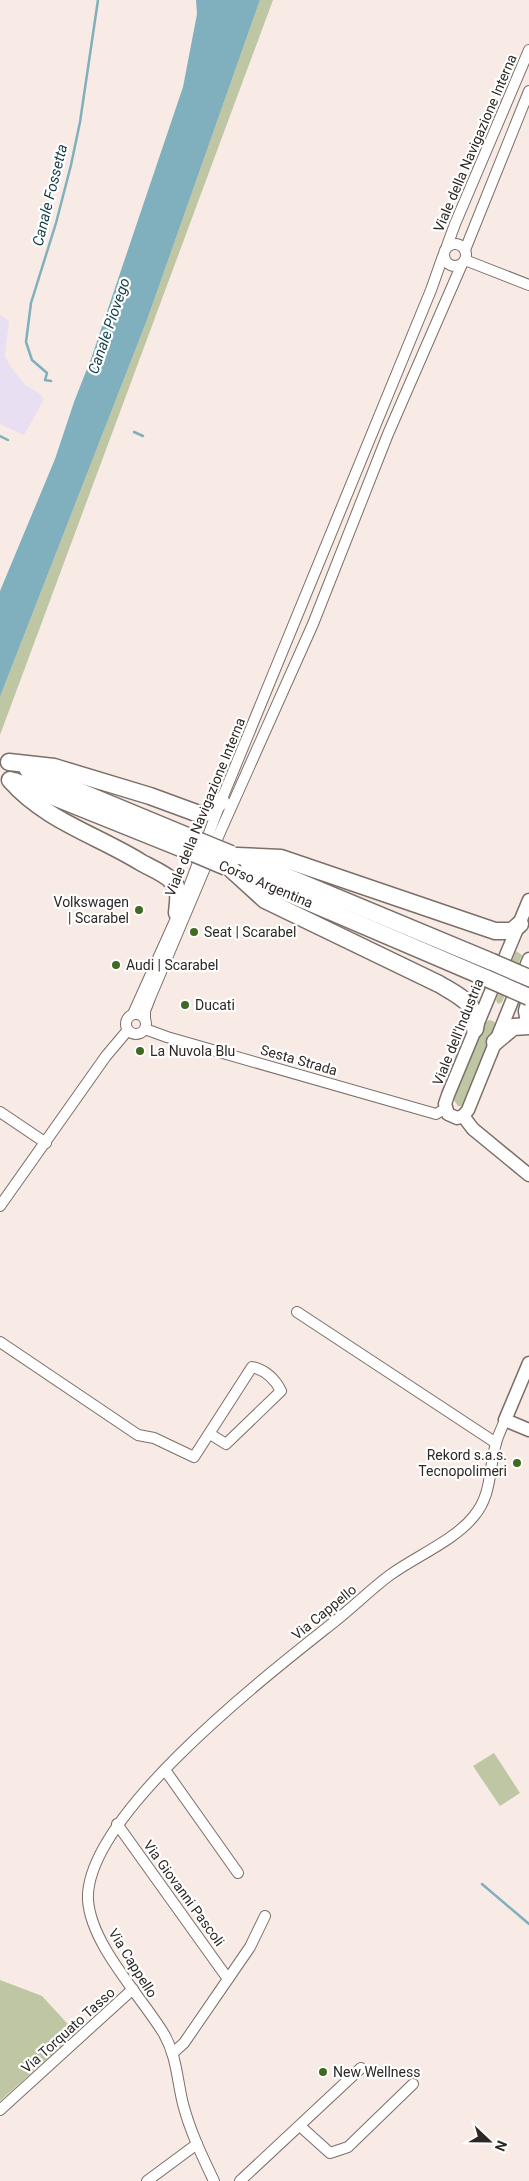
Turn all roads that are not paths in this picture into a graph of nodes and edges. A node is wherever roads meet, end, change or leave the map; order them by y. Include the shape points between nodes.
1 (529, 50) edge
2 (529, 91) edge
3 (445, 251) junction
4 (464, 258) junction
5 (529, 285) edge
6 (374, 428) junction
7 (388, 434) junction
8 (308, 589) junction
9 (326, 589) junction
10 (300, 609) junction
11 (310, 628) junction
12 (5, 767) edge
13 (221, 801) junction
14 (231, 861) junction
15 (529, 900) edge
16 (177, 913) junction
17 (520, 924) junction
18 (529, 959) edge
19 (529, 978) edge
20 (529, 997) edge
21 (529, 1004) edge
22 (133, 1014) junction
23 (529, 1022) edge
24 (145, 1024) junction
25 (529, 1026) edge
26 (475, 1029) junction
27 (128, 1030) junction
28 (496, 1042) junction
29 (445, 1109) junction
30 (0, 1112) edge
31 (463, 1116) junction
32 (46, 1143) junction
33 (529, 1175) edge
34 (0, 1206) edge
35 (297, 1312) dead end
36 (0, 1342) edge
37 (529, 1363) edge
38 (505, 1420) junction
39 (529, 1430) edge
40 (210, 1434) junction
41 (496, 1443) junction
42 (165, 1770) junction
43 (117, 1824) junction
44 (238, 1873) dead end
45 (265, 1916) dead end
46 (228, 1979) junction
47 (133, 1989) junction
48 (174, 2052) junction
49 (362, 2068) dead end
50 (413, 2084) dead end
51 (0, 2110) edge
52 (300, 2126) junction
53 (197, 2144) junction
54 (147, 2181) edge
55 (214, 2181) edge
56 (240, 2181) edge

1 - 3 street, Viale della Navigazione Interna
2 - 4 street, Viale della Navigazione Interna
3 - 4 street, Viale della Navigazione Interna via 456,244
3 - 4 street via 445,261 451,266
3 - 6 street, Viale della Navigazione Interna
4 - 5 street
4 - 7 street, Viale della Navigazione Interna
6 - 7 street
6 - 8 street, Viale della Navigazione Interna
7 - 9 street, Viale della Navigazione Interna
8 - 9 street via 310,598 315,600
8 - 10 street, Viale della Navigazione Interna
9 - 11 street, Viale della Navigazione Interna
10 - 11 street via 308,612
10 - 13 street, Viale della Navigazione Interna
11 - 24 street, Viale della Navigazione Interna via 150,998
12 - 13 highway via 54,767 199,814 210,812
12 - 14 highway, Corso Argentina, bridge
12 - 16 highway via 25,796 39,808 171,880 179,892
13 - 16 street, Viale della Navigazione Interna
14 - 17 highway via 282,858 495,931 512,931
14 - 19 highway, Corso Argentina, bridge
14 - 20 highway, Corso Argentina, bridge
14 - 26 highway via 265,900 466,1000 475,1013
15 - 17 street, Viale dell'Industria
16 - 22 street, Viale della Navigazione Interna
17 - 26 street, Viale dell'Industria
18 - 28 street
21 - 23 highway
22 - 24 street via 140,1014
22 - 27 street, Viale della Navigazione Interna via 126,1021
24 - 27 street via 138,1034
24 - 29 street, Sesta Strada via 168,1037 436,1114
25 - 28 highway via 513,1027
26 - 29 street, Viale dell'Industria via 446,1099
27 - 32 street, Viale della Navigazione Interna via 106,1056
28 - 31 street
29 - 31 street via 457,1118
30 - 32 street
31 - 33 street via 473,1129
32 - 34 street, Viale della Navigazione Interna
35 - 41 street
36 - 40 street via 138,1435 154,1438 194,1457
37 - 38 street
38 - 39 street
38 - 41 street
40 - 40 street via 226,1444 281,1391 278,1384 261,1369 252,1367
41 - 42 street, Via Cappello via 489,1488 472,1519 390,1576 281,1664 208,1727
42 - 43 street, Via Cappello
42 - 44 street
43 - 46 street, Via Giovanni Pascoli
43 - 47 street, Via Cappello via 92,1876 88,1898 92,1922
45 - 46 street via 250,1948
46 - 48 street
47 - 48 street, Via Cappello
47 - 51 street, Via Torquato Tasso
48 - 53 street, Via Cappello via 183,2104
49 - 52 street
50 - 52 street via 349,2146 336,2152 330,2153
52 - 56 street
53 - 54 street
53 - 55 street, Via Cappello

